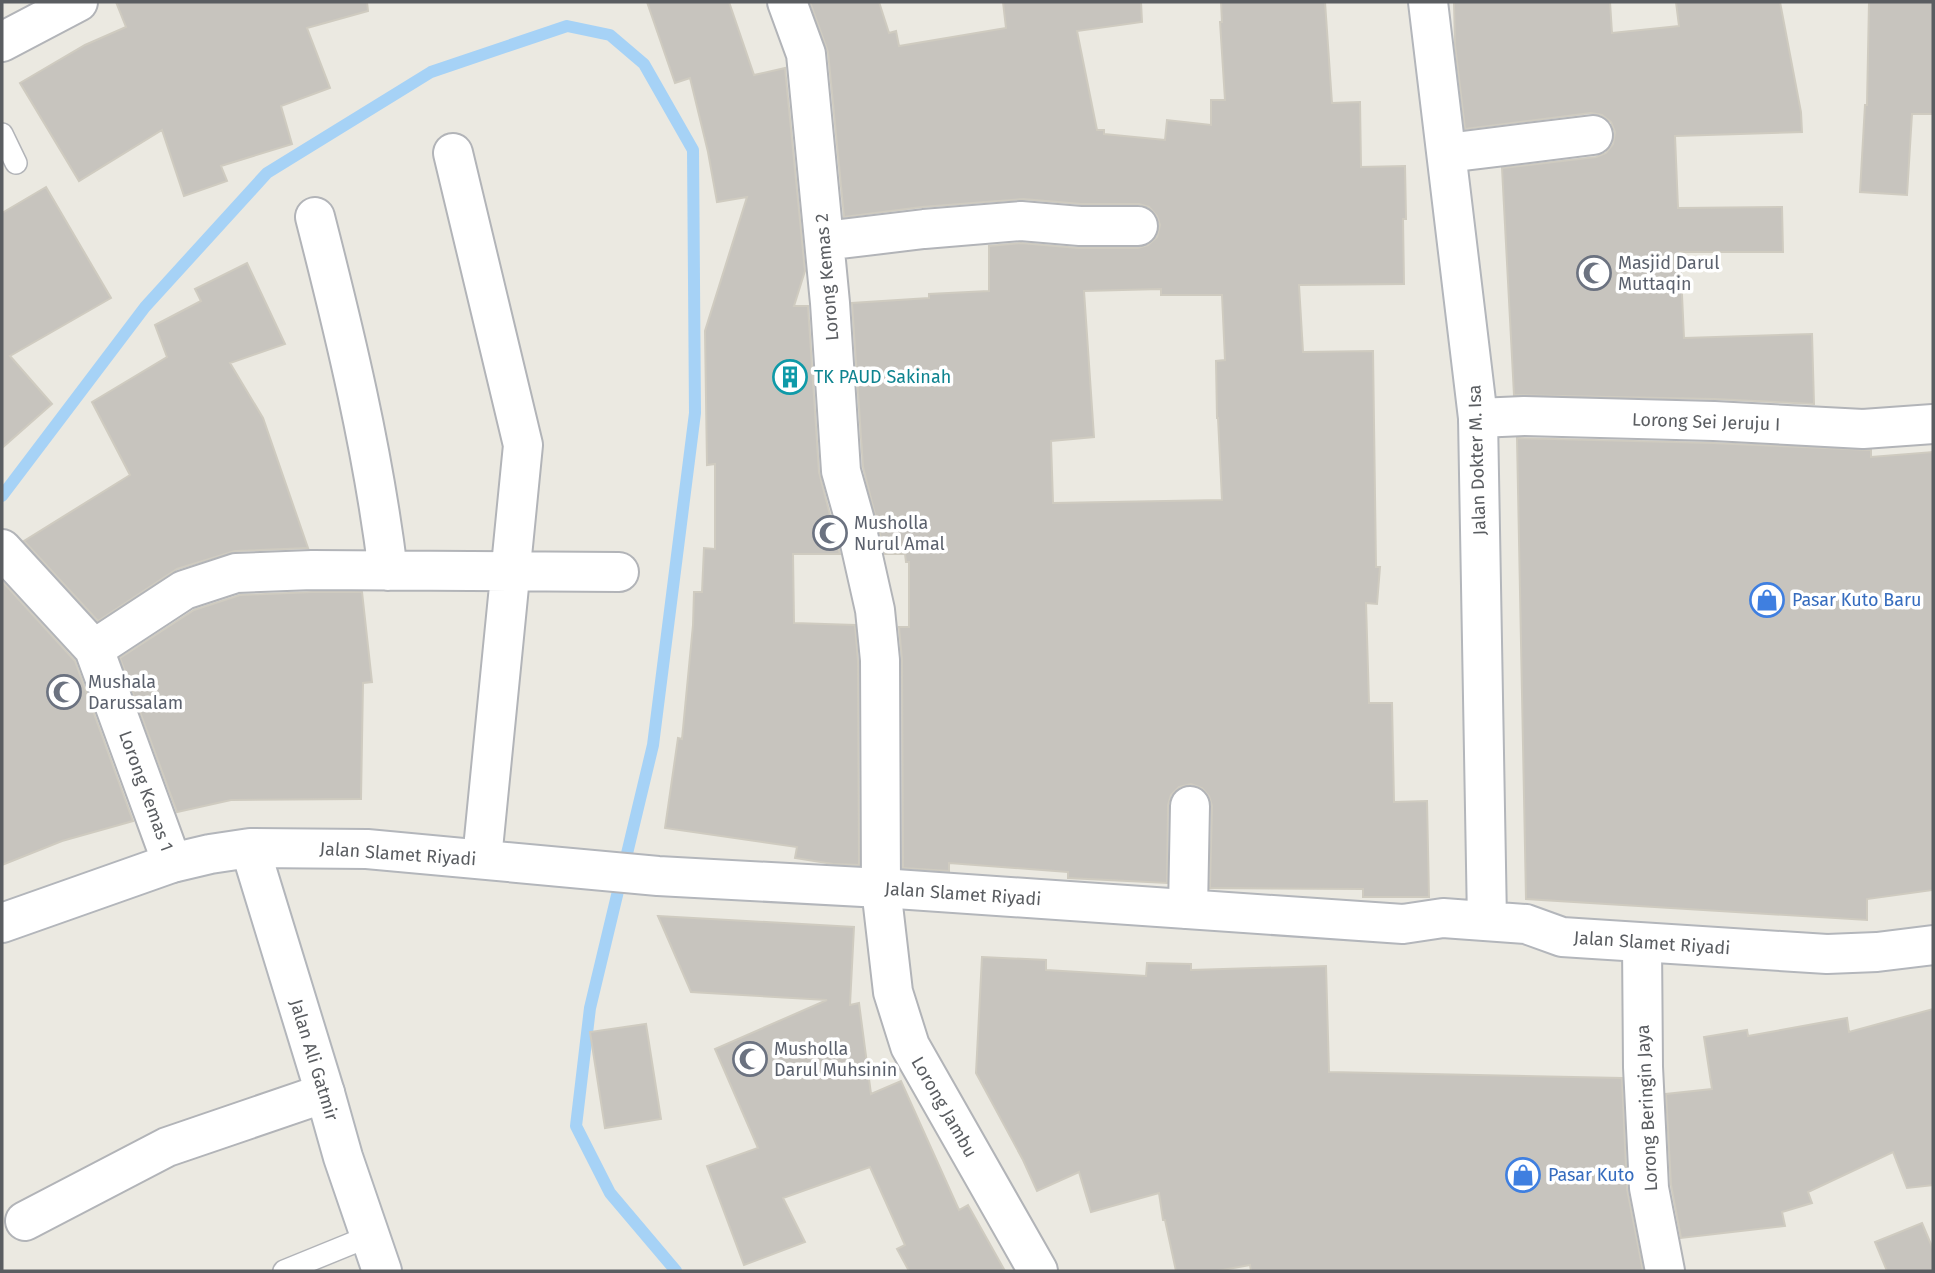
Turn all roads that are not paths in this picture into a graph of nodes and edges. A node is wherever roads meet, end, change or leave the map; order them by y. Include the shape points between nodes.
1 (78, 2) edge
2 (787, 2) edge
3 (1428, 2) edge
4 (2, 42) edge
5 (2, 134) edge
6 (1592, 135) dead end
7 (453, 153) dead end
8 (1447, 153) junction
9 (16, 163) dead end
10 (316, 217) dead end
11 (1138, 226) dead end
12 (824, 241) junction
13 (1479, 418) junction
14 (1933, 424) edge
15 (2, 549) edge
16 (388, 570) junction
17 (510, 571) junction
18 (619, 572) dead end
19 (93, 649) junction
20 (1190, 806) dead end
21 (250, 848) junction
22 (482, 859) junction
23 (172, 863) junction
24 (881, 888) junction
25 (1188, 909) junction
26 (1487, 921) junction
27 (2, 923) edge
28 (1403, 924) junction
29 (1563, 937) junction
30 (1642, 943) junction
31 (1933, 945) edge
32 (325, 1093) junction
33 (24, 1221) dead end
34 (376, 1254) edge
35 (284, 1271) edge
36 (1038, 1271) edge
37 (1665, 1271) edge

1 - 4 street
2 - 12 street, Lorong Kemas 2 via 807,54
3 - 8 street, Jalan Dokter M. Isa
5 - 9 lane
6 - 8 street
7 - 17 street via 523,445
8 - 13 street, Jalan Dokter M. Isa
10 - 16 street via 354,371
11 - 12 street via 1021,221
12 - 24 street, Lorong Kemas 2 via 841,471 875,610 880,660
13 - 14 street, Lorong Sei Jeruju I via 1714,421 1863,429
13 - 26 street, Jalan Dokter M. Isa
15 - 19 street, Lorong Kemas 1
16 - 17 street
16 - 19 street via 236,573 184,590
17 - 18 street
17 - 22 street
19 - 23 street, Lorong Kemas 1
20 - 25 street
21 - 22 street, Jalan Slamet Riyadi via 367,849
21 - 23 street, Jalan Slamet Riyadi
21 - 32 street, Jalan Ali Gatmir
22 - 24 street, Jalan Slamet Riyadi via 658,876
23 - 27 street, Jalan Slamet Riyadi
24 - 25 street, Jalan Slamet Riyadi
24 - 36 street, Lorong Jambu via 892,992 910,1046
25 - 28 street, Jalan Slamet Riyadi
26 - 28 street, Jalan Slamet Riyadi via 1443,918
26 - 29 street, Jalan Slamet Riyadi via 1526,924
28 - 29 street via 1443,937 1525,943
29 - 30 street, Jalan Slamet Riyadi
30 - 31 street, Jalan Slamet Riyadi via 1827,954
30 - 37 street, Lorong Beringin Jaya via 1649,1188
32 - 33 street via 167,1147
32 - 34 street, Jalan Ali Gatmir
34 - 35 lane

